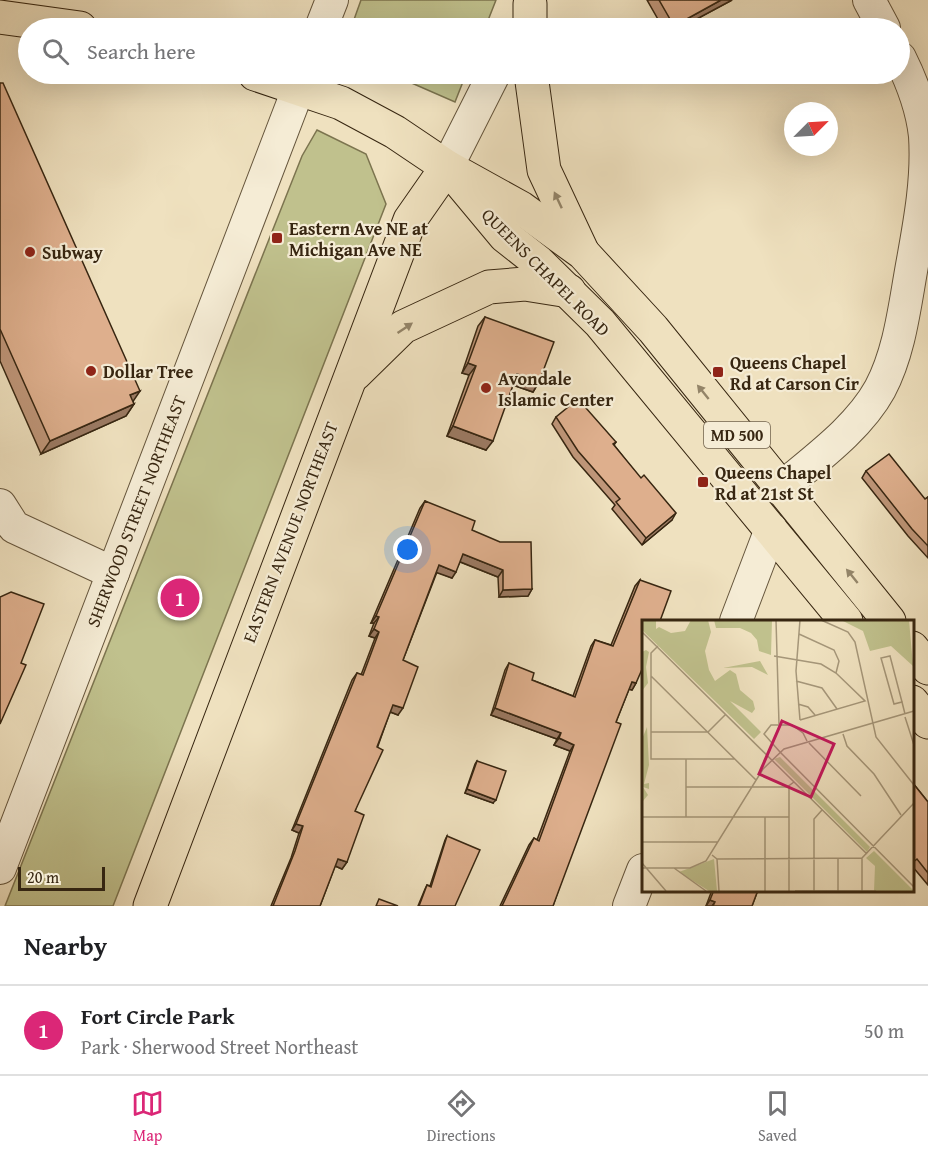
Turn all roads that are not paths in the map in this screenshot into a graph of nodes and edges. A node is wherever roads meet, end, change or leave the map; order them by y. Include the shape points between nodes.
1 (332, 0) edge
2 (869, 0) edge
3 (0, 17) edge
4 (325, 18) edge
5 (879, 18) edge
6 (18, 19) edge
7 (910, 82) edge
8 (299, 84) edge
9 (308, 84) edge
10 (489, 84) edge
11 (532, 84) edge
12 (447, 167) junction
13 (923, 231) edge
14 (583, 253) junction
15 (569, 291) junction
16 (347, 382) junction
17 (780, 489) junction
18 (5, 522) edge
19 (771, 529) junction
20 (112, 573) junction
21 (736, 620) edge
22 (845, 620) edge
23 (888, 620) edge
24 (913, 649) edge
25 (928, 668) edge
26 (913, 703) edge
27 (928, 722) edge
28 (0, 868) edge
29 (642, 873) edge
30 (150, 906) edge
31 (629, 906) edge

1 - 4 street
2 - 5 street
3 - 6 main road
7 - 13 street via 925,133
8 - 20 street, SHERWOOD STREET NORTHEAST
9 - 12 main road via 395,132
10 - 12 street
14 -> 11 main road via 544,170
12 - 14 main road, QUEENS CHAPEL ROAD / MD 500 via 521,208
12 - 15 main road, QUEENS CHAPEL ROAD / MD 500 via 505,236
12 - 16 main road, EASTERN AVENUE NORTHEAST via 410,220
13 - 17 street via 898,342 879,391 840,437
17 -> 14 main road, QUEENS CHAPEL ROAD / MD 500 via 653,329
16 -> 15 main road via 404,327 489,287 525,284
15 - 19 main road, QUEENS CHAPEL ROAD / MD 500
16 - 30 main road, EASTERN AVENUE NORTHEAST
23 -> 17 main road, QUEENS CHAPEL ROAD / MD 500
18 - 20 street
19 - 21 street
19 - 22 main road, QUEENS CHAPEL ROAD / MD 500
20 - 28 street, SHERWOOD STREET NORTHEAST
24 - 25 main road
26 - 27 main road
29 - 31 street

